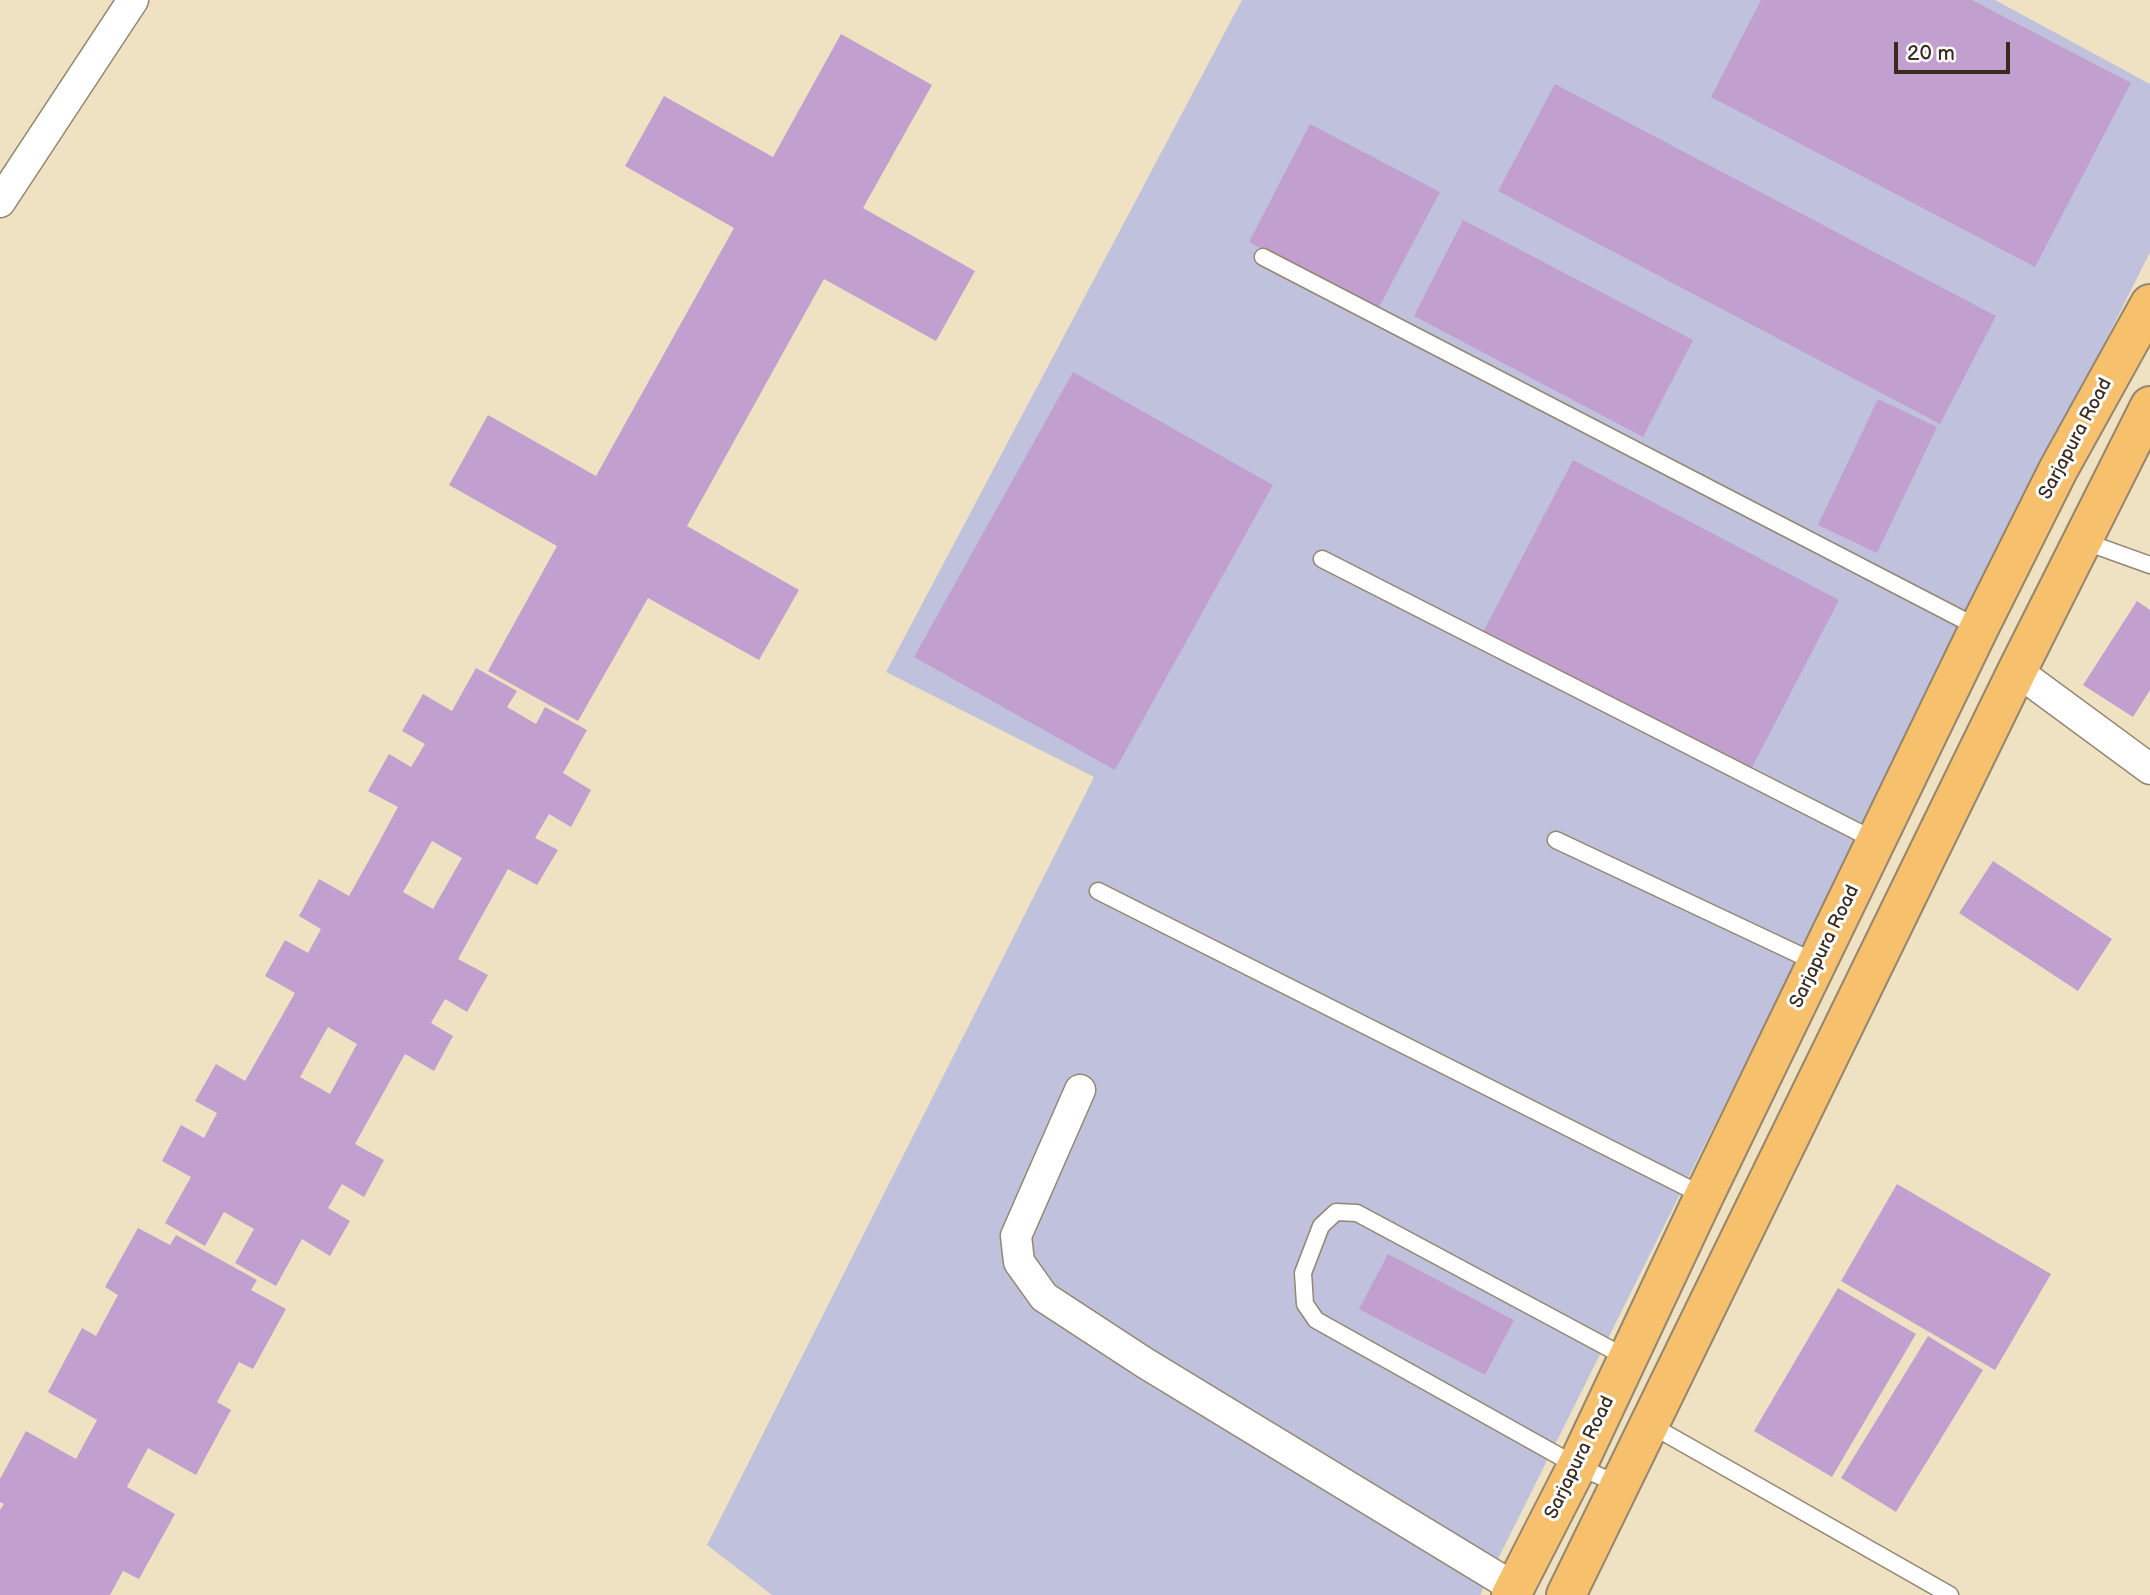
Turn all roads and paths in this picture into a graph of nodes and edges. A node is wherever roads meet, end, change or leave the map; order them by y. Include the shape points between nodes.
1 (134, 0) edge
2 (0, 202) edge
3 (1263, 257) dead end
4 (2150, 304) edge
5 (2145, 431) edge
6 (2058, 470) junction
7 (2104, 498) junction
8 (2082, 541) junction
9 (1322, 559) dead end
10 (2150, 565) edge
11 (1979, 628) junction
12 (2017, 671) junction
13 (2150, 769) edge
14 (1556, 840) dead end
15 (1876, 841) junction
16 (1098, 891) dead end
17 (1817, 963) junction
18 (1080, 1090) dead end
19 (1704, 1196) junction
20 (1629, 1359) junction
21 (1649, 1424) junction
22 (1577, 1466) junction
23 (1620, 1485) junction
24 (1513, 1591) edge
25 (1566, 1595) edge
26 (1950, 1595) edge

1 - 2 street
3 - 11 lane
4 - 6 main road, Sarjapura Road
5 - 7 main road
6 - 7 main road
6 - 11 main road, Sarjapura Road
7 - 8 main road
8 - 10 lane
8 - 12 main road
9 - 15 lane
11 - 15 main road, Sarjapura Road
12 - 13 street
12 - 21 main road
14 - 17 lane
15 - 17 main road, Sarjapura Road
16 - 19 lane
17 - 19 main road, Sarjapura Road
18 - 24 street via 1016,1236 1019,1262 1044,1297
19 - 20 main road, Sarjapura Road
20 - 22 main road, Sarjapura Road
20 - 22 lane via 1357,1213 1336,1212 1321,1226 1303,1273 1305,1304 1317,1320
21 - 23 main road
21 - 26 lane
22 - 23 lane
22 - 24 main road, Sarjapura Road
23 - 25 main road

